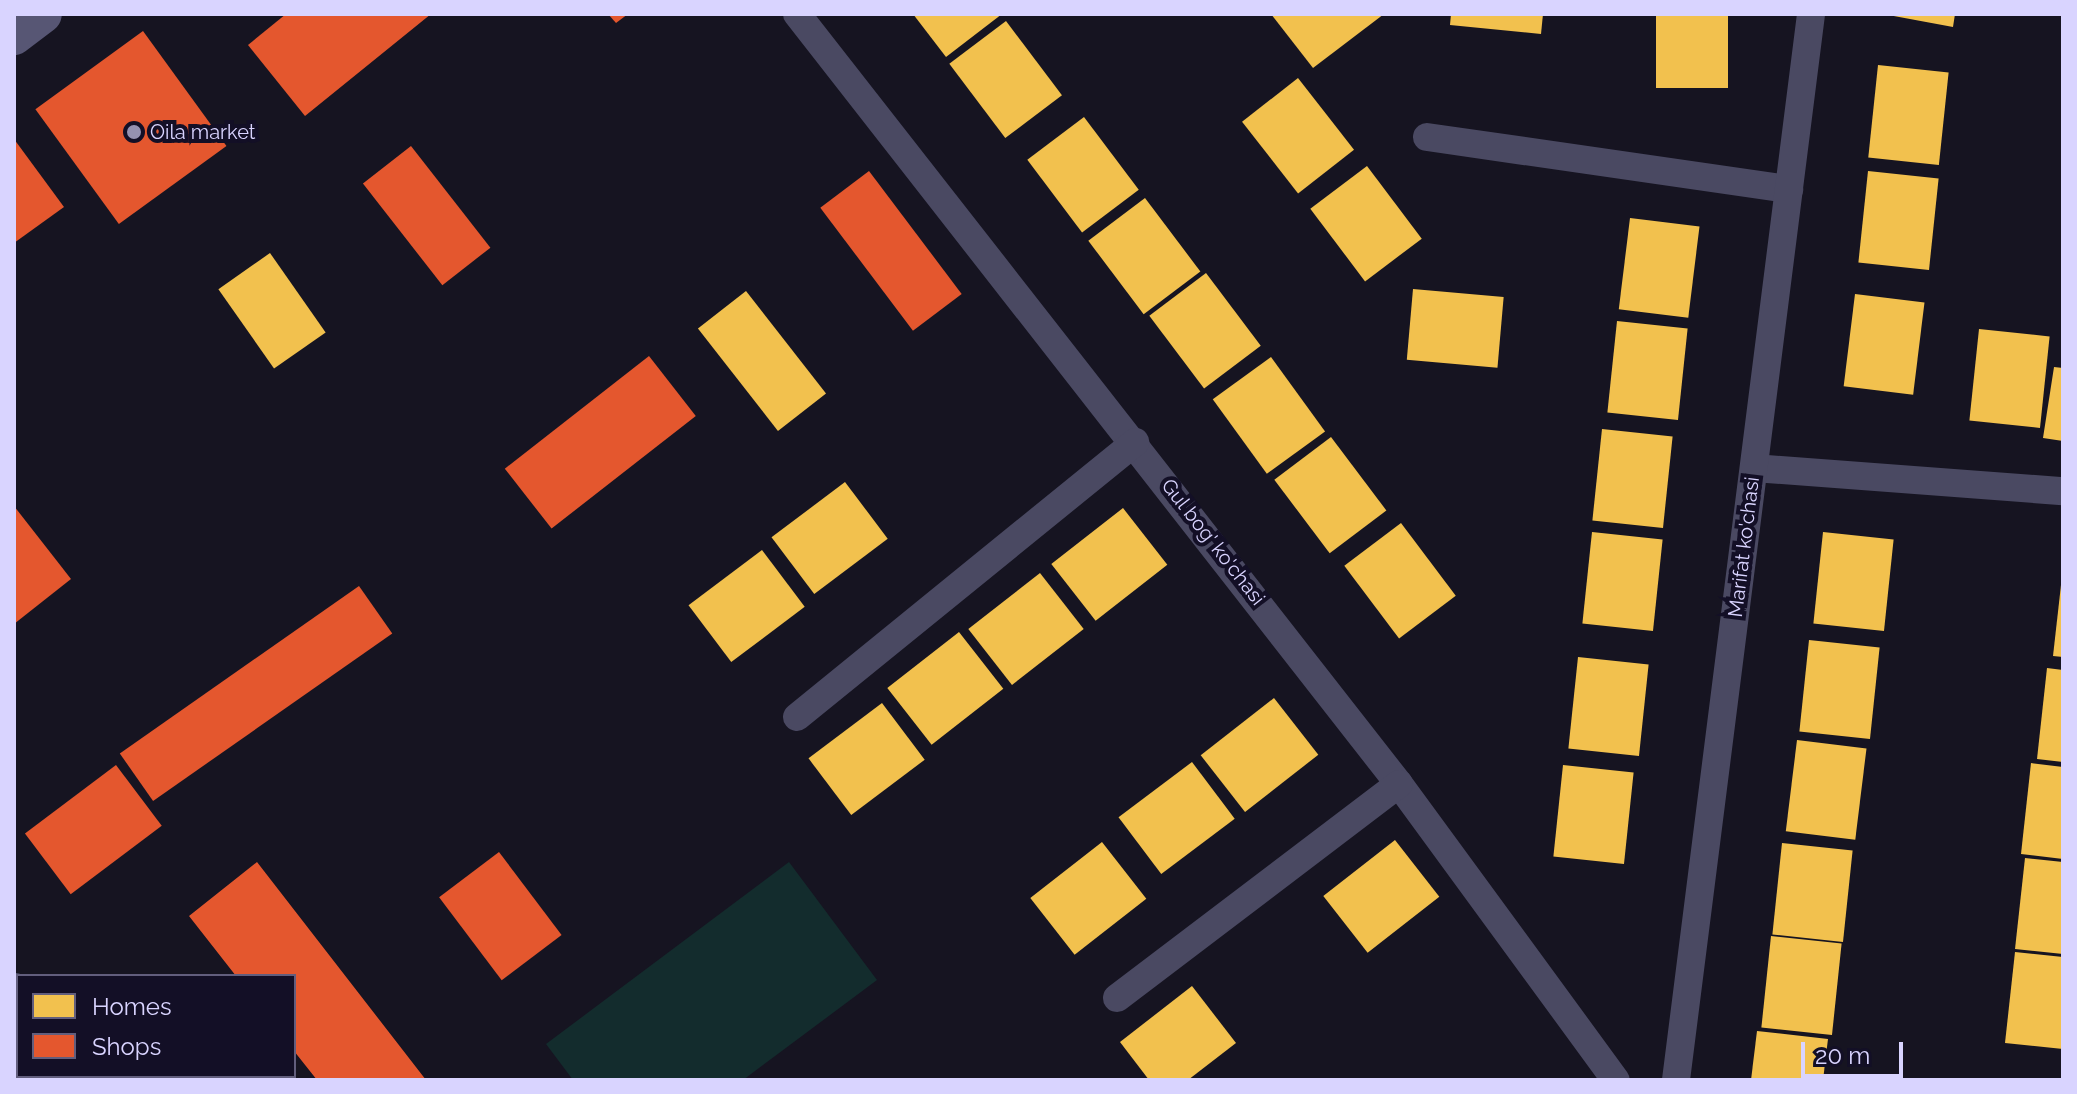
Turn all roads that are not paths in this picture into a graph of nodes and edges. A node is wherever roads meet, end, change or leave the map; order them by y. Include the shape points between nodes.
1 (43, 14) edge
2 (797, 14) edge
3 (1811, 14) edge
4 (14, 36) edge
5 (1427, 137) dead end
6 (1789, 189) junction
7 (1135, 442) junction
8 (1754, 468) junction
9 (2063, 491) edge
10 (797, 717) dead end
11 (1399, 784) junction
12 (1117, 998) dead end
13 (1616, 1080) edge
14 (1676, 1080) edge

1 - 4 main road
2 - 7 street, Gul bog' ko'chasi
3 - 6 street, Marifat ko'chasi
5 - 6 street
6 - 8 street, Marifat ko'chasi
7 - 10 street
7 - 11 street, Gul bog' ko'chasi
8 - 9 street
8 - 14 street, Marifat ko'chasi
11 - 12 street
11 - 13 street, Gul bog' ko'chasi

